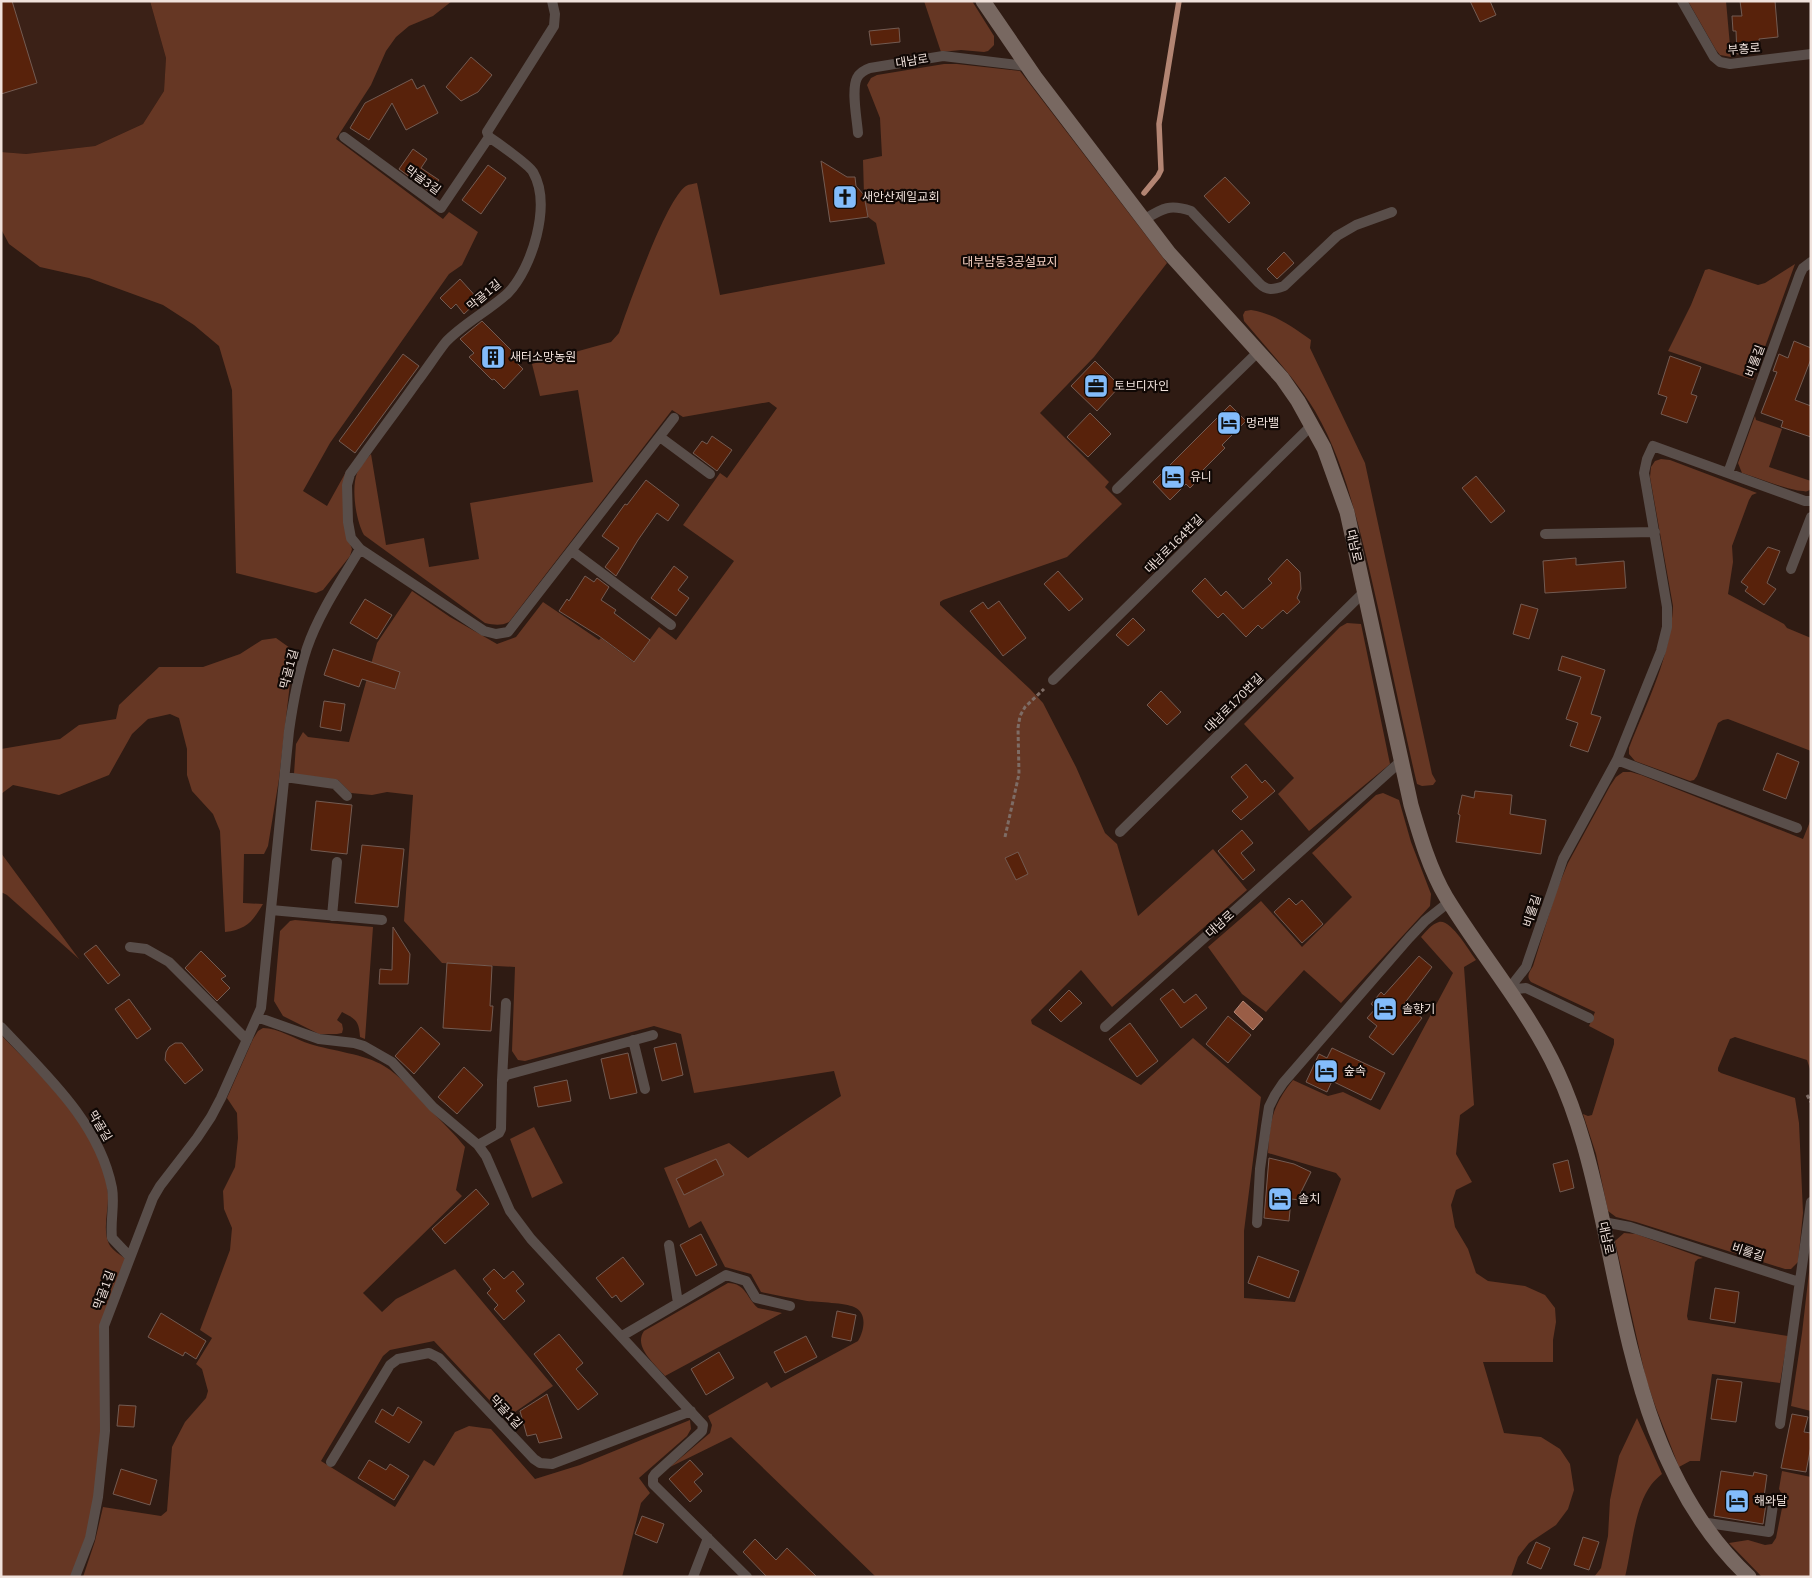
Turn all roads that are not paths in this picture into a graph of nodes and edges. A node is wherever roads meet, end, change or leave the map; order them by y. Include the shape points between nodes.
1 (552, 1) edge
2 (983, 1) edge
3 (1682, 1) edge
4 (1811, 54) edge
5 (1026, 66) junction
6 (858, 133) dead end
7 (489, 136) junction
8 (344, 138) dead end
9 (1392, 212) dead end
10 (1145, 219) junction
11 (1811, 262) edge
12 (1259, 351) junction
13 (674, 418) dead end
14 (1312, 425) junction
15 (660, 437) junction
16 (1728, 473) junction
17 (710, 474) dead end
18 (1117, 489) dead end
19 (1811, 501) edge
20 (1811, 517) edge
21 (1655, 532) junction
22 (1545, 534) dead end
23 (360, 549) junction
24 (572, 551) junction
25 (1791, 569) dead end
26 (1364, 592) junction
27 (671, 625) dead end
28 (1053, 680) road end
29 (1617, 760) junction
30 (1402, 761) junction
31 (285, 777) junction
32 (347, 796) dead end
33 (1797, 828) dead end
34 (1120, 832) dead end
35 (337, 862) dead end
36 (1449, 902) junction
37 (271, 910) junction
38 (332, 916) junction
39 (382, 920) dead end
40 (130, 947) dead end
41 (1508, 990) junction
42 (506, 1003) dead end
43 (257, 1017) junction
44 (1588, 1018) dead end
45 (1, 1027) edge
46 (1105, 1027) dead end
47 (653, 1035) dead end
48 (247, 1040) junction
49 (633, 1040) junction
50 (502, 1081) junction
51 (645, 1089) dead end
52 (478, 1145) junction
53 (1811, 1202) edge
54 (1603, 1222) junction
55 (1256, 1223) dead end
56 (669, 1245) dead end
57 (130, 1257) junction
58 (1799, 1282) junction
59 (678, 1303) junction
60 (790, 1306) dead end
61 (622, 1336) junction
62 (692, 1411) junction
63 (1780, 1424) dead end
64 (331, 1462) dead end
65 (1774, 1498) dead end
66 (1701, 1522) junction
67 (708, 1538) junction
68 (76, 1577) edge
69 (693, 1577) edge
70 (747, 1577) edge
71 (1749, 1577) edge

1 - 7 lane via 554,26 489,127
2 - 5 street, 대남로
3 - 4 lane, 부흥로 via 1720,62 1730,64
5 - 6 lane, 대남로 via 943,56 870,68 857,78 855,88
5 - 10 street, 대남로
7 - 8 lane, 막골3길 via 441,208
7 - 23 lane, 막골1길 via 533,171 541,202 535,243 528,262 508,293 446,341 350,474 347,485 348,522 351,538
9 - 10 lane via 1346,230 1284,286 1274,290 1265,288 1192,212 1170,207
10 - 12 street, 대남로 via 1193,281
11 - 16 lane, 비룰길 via 1800,274
12 - 14 street, 대남로 via 1282,378
12 - 18 lane
13 - 15 lane, 막골1길
14 - 26 street, 대남로 via 1347,512
14 - 28 lane, 대남로164번길
15 - 17 lane
15 - 24 lane, 막골1길
16 - 19 lane, 비룰길
16 - 21 lane, 비룰길 via 1653,446 1644,473
20 - 25 lane
21 - 22 lane
21 - 29 lane, 비룰길 via 1668,607 1667,627 1661,651
23 - 24 lane, 막골1길 via 484,631 496,634 508,632
23 - 31 lane, 막골1길 via 307,647 296,687
24 - 27 lane
26 - 30 street, 대남로
26 - 34 lane, 대남로170번길
29 - 33 lane
29 - 41 lane, 비룰길 via 1564,859 1526,967
30 - 36 street, 대남로 via 1418,829
30 - 46 lane, 대남로
31 - 32 lane via 335,784
31 - 37 lane, 막골1길
35 - 38 lane
36 - 41 street, 대남로
36 - 55 lane via 1409,938 1275,1095 1266,1126
37 - 38 lane
37 - 43 lane, 막골1길 via 261,1008
38 - 39 lane
40 - 48 lane via 146,949 169,962
41 - 44 lane via 1526,988
41 - 54 street, 대남로 via 1558,1072 1588,1157
42 - 50 lane
43 - 48 lane, 막골1길
43 - 52 lane via 319,1039 354,1043 376,1052 392,1062 433,1107
45 - 57 lane, 막골길 via 58,1088 94,1138 103,1157 112,1192 112,1238
47 - 49 lane
48 - 57 lane, 막골1길 via 211,1117 152,1198
49 - 50 lane via 506,1074
49 - 51 lane
50 - 52 lane via 499,1133
52 - 61 lane via 515,1218
53 - 58 lane
54 - 58 lane, 비룰길 via 1630,1227
54 - 66 street, 대남로 via 1646,1408 1672,1472
56 - 59 lane
57 - 68 lane, 막골1길 via 104,1326 105,1431 99,1488 90,1538
58 - 63 lane
59 - 60 lane via 726,1275 746,1281 756,1298
59 - 61 lane
61 - 62 lane
62 - 64 lane, 막골1길 via 546,1464 534,1459 439,1358 428,1353 398,1359 390,1364
62 - 67 lane via 703,1425 702,1431 652,1480
65 - 66 lane via 1769,1532
66 - 71 street, 대남로
67 - 69 lane
67 - 70 lane

